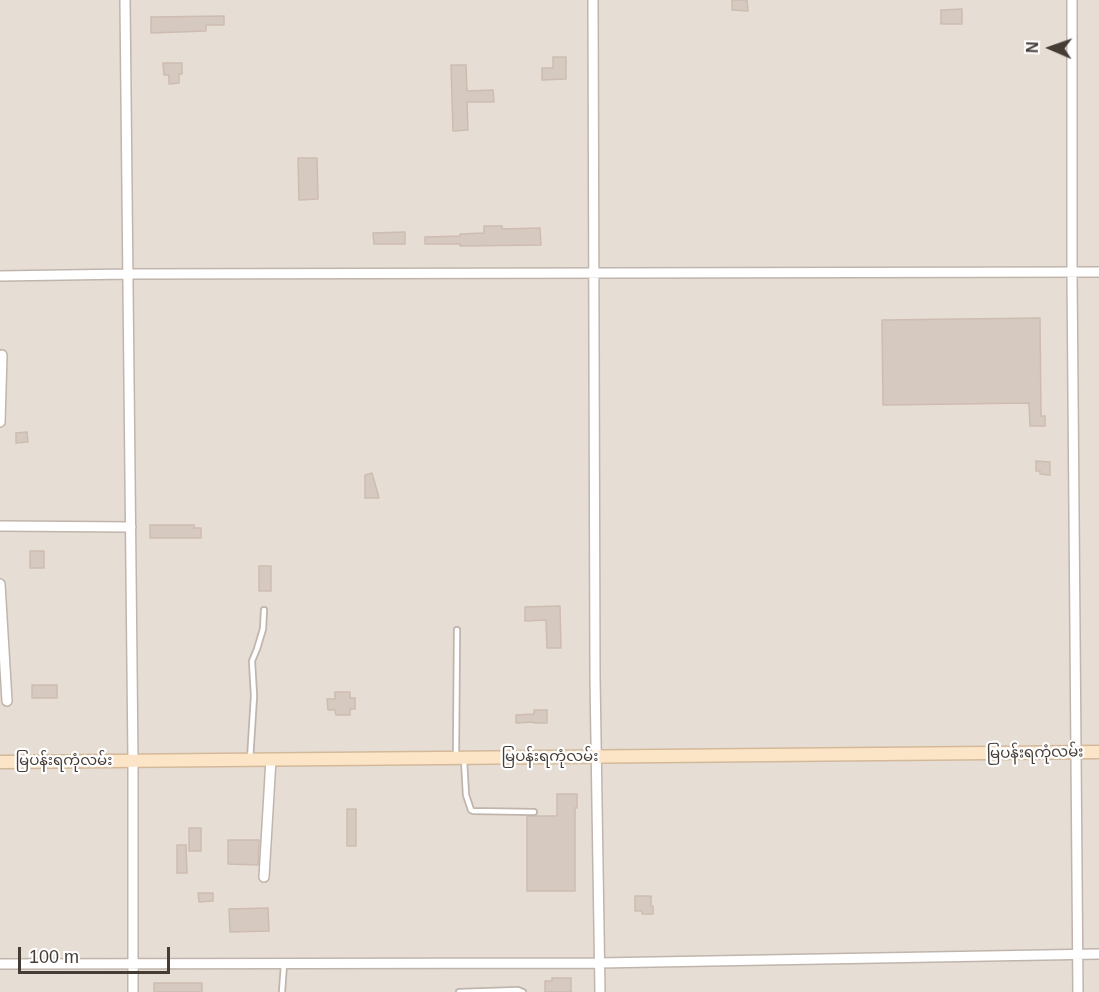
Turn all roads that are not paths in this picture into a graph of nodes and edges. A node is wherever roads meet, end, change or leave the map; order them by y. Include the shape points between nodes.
1 (125, 0) edge
2 (593, 0) edge
3 (1072, 0) edge
4 (1072, 272) junction
5 (1099, 272) edge
6 (594, 273) junction
7 (128, 274) junction
8 (0, 276) edge
9 (2, 355) dead end
10 (0, 422) edge
11 (0, 526) edge
12 (131, 527) junction
13 (0, 584) edge
14 (264, 610) dead end
15 (457, 630) dead end
16 (7, 701) dead end
17 (1077, 752) junction
18 (1099, 752) edge
19 (596, 757) junction
20 (460, 758) junction
21 (271, 759) junction
22 (134, 760) junction
23 (250, 760) junction
24 (0, 762) edge
25 (534, 812) dead end
26 (264, 878) dead end
27 (1099, 954) edge
28 (1078, 955) junction
29 (599, 963) junction
30 (0, 964) edge
31 (133, 964) junction
32 (284, 964) junction
33 (133, 992) edge
34 (282, 992) edge
35 (459, 992) edge
36 (523, 992) edge
37 (600, 992) edge
38 (1078, 992) edge

1 - 7 street
2 - 6 street
3 - 4 street
4 - 5 street
4 - 6 street
4 - 17 street
6 - 7 street
6 - 19 street
7 - 8 street
7 - 12 street
9 - 10 street
11 - 12 street
12 - 22 street
13 - 16 street
14 - 23 lane via 263,629 252,661
15 - 20 lane
17 - 18 street, မြပန်းရကုံလမ်း
17 - 19 street, မြပန်းရကုံလမ်း
17 - 28 street
19 - 20 street, မြပန်းရကုံလမ်း
19 - 29 street
20 - 21 street, မြပန်းရကုံလမ်း
20 - 25 lane via 471,810
21 - 23 street, မြပန်းရကုံလမ်း
21 - 26 street
22 - 23 street, မြပန်းရကုံလမ်း
22 - 24 street, မြပန်းရကုံလမ်း
22 - 31 street
27 - 28 street
28 - 29 street
28 - 38 street
29 - 32 street
29 - 37 street
30 - 31 street
31 - 32 street
31 - 33 street
32 - 34 lane
35 - 36 lane

